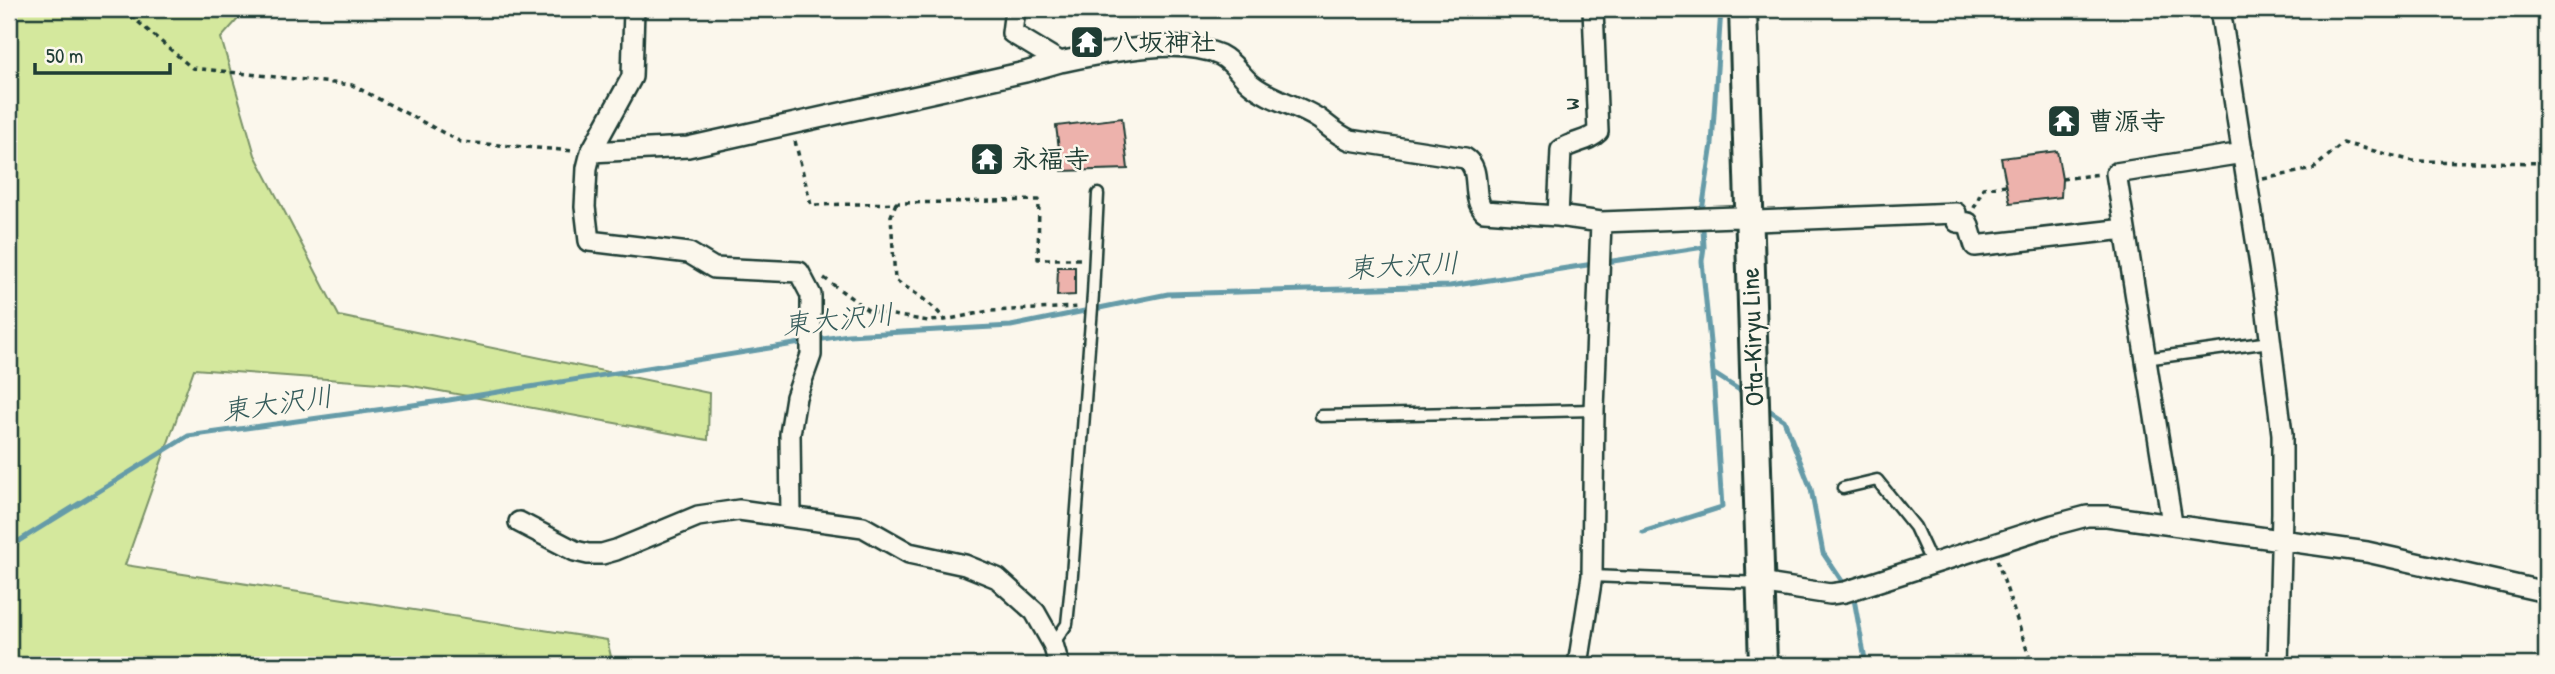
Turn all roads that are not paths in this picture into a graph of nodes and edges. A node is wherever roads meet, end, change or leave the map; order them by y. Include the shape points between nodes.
1 (634, 9) edge
2 (1015, 9) edge
3 (1593, 9) edge
4 (1743, 9) edge
5 (2220, 9) edge
6 (1060, 62) junction
7 (591, 152) junction
8 (2243, 153) junction
9 (1098, 194) dead end
10 (1558, 216) junction
11 (1749, 219) junction
12 (1601, 222) junction
13 (2125, 229) junction
14 (2270, 342) junction
15 (2145, 359) junction
16 (1594, 410) junction
17 (1321, 416) dead end
18 (1843, 488) dead end
19 (791, 516) junction
20 (519, 522) dead end
21 (2172, 523) junction
22 (2282, 540) junction
23 (1932, 564) junction
24 (1592, 576) junction
25 (1760, 583) junction
26 (2546, 592) edge
27 (1053, 644) junction
28 (1059, 665) edge
29 (1578, 665) edge
30 (1763, 665) edge
31 (2278, 665) edge

1 - 7 street via 632,77
2 - 6 street via 1012,33
3 - 10 street, w via 1598,132 1561,150
4 - 11 main road, Ota-Kiryu Line
5 - 8 street
6 - 7 street via 688,147
6 - 10 street via 1103,53 1203,49 1229,60 1253,86 1318,119 1335,134 1465,158 1474,167 1484,211
7 - 19 street via 584,207 589,241 689,253 714,268 799,272 811,295 811,355 796,397 790,434
8 - 13 street via 2116,173
8 - 14 street
9 - 27 lane via 1067,624
10 - 12 street
11 - 12 street
11 - 13 street via 1956,213 1957,222 1968,223 1975,246
11 - 25 main road, Ota-Kiryu Line
12 - 16 street
13 - 15 street
14 - 15 lane
14 - 22 street via 2282,434
15 - 21 street
16 - 17 lane
16 - 24 street
18 - 23 lane via 1877,481 1915,527
19 - 20 street via 738,510 698,516 602,554 575,551
19 - 27 street via 863,527 909,553 965,565 997,578 1035,612
21 - 22 street
21 - 23 street via 2087,516
22 - 26 street via 2367,552
22 - 31 street
23 - 25 street via 1830,594
24 - 25 lane
24 - 29 street
25 - 30 main road, Ota-Kiryu Line
27 - 28 street

